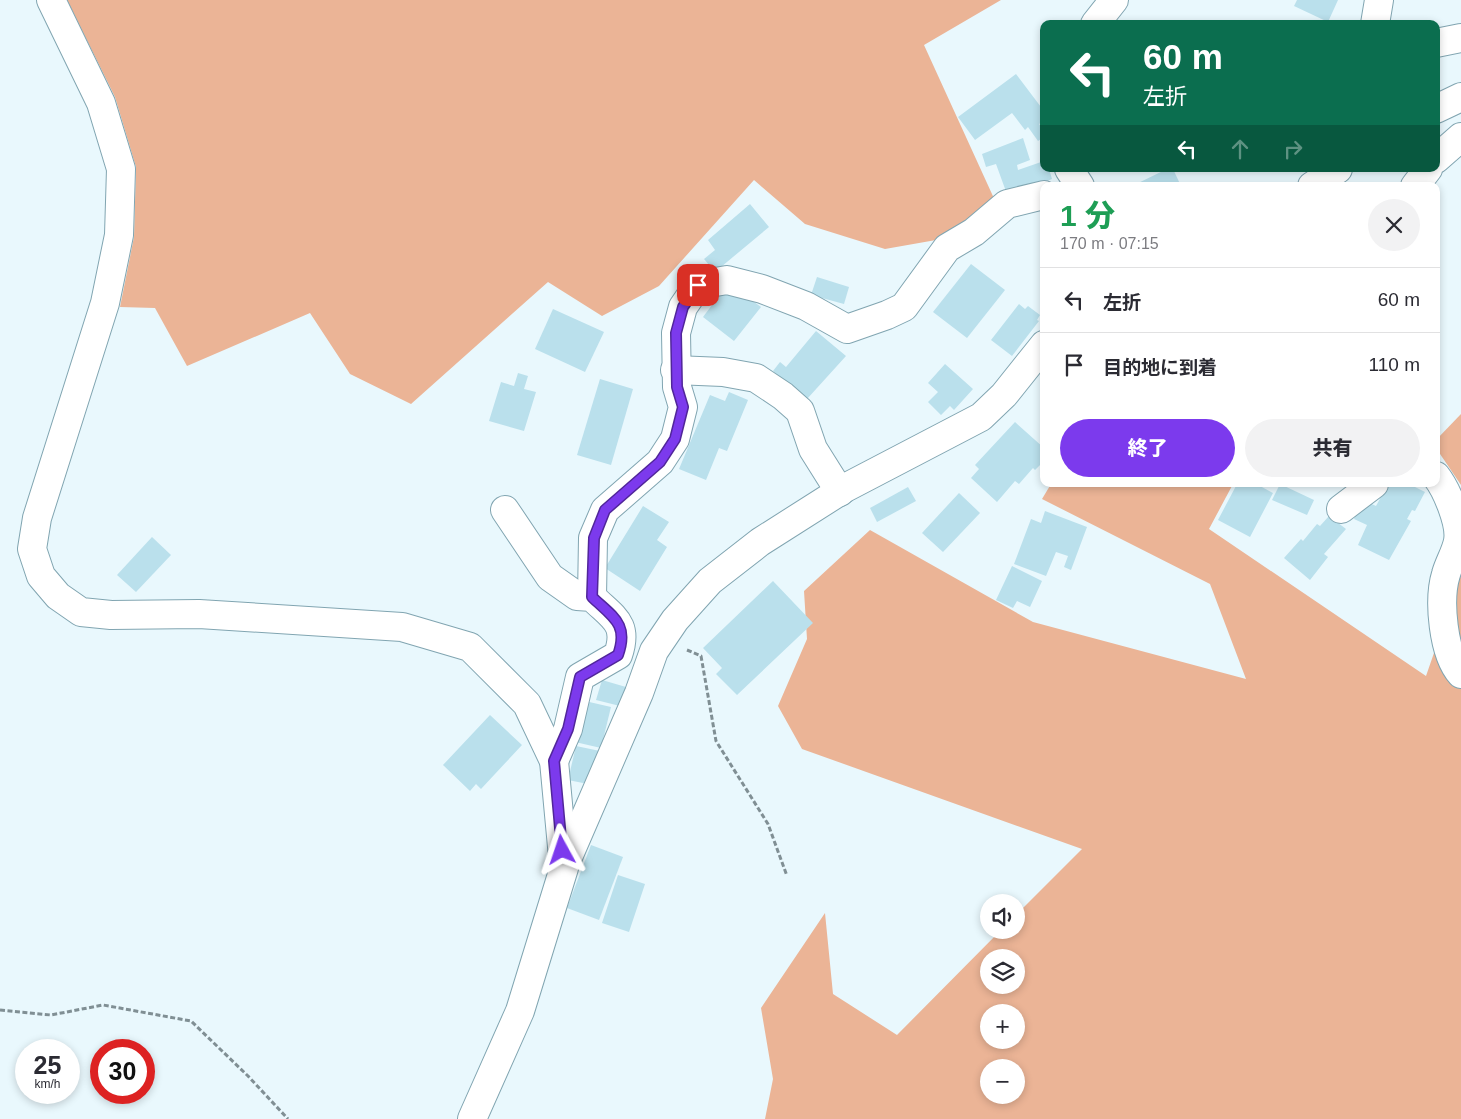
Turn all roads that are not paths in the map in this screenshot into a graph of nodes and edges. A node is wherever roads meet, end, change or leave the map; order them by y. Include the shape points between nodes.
1 (51, 0) edge
2 (1114, 0) edge
3 (1379, 0) edge
4 (1099, 20) edge
5 (1376, 20) edge
6 (1461, 38) edge
7 (1440, 42) edge
8 (1461, 98) edge
9 (1440, 107) edge
10 (1461, 137) edge
11 (1440, 155) edge
12 (1333, 172) edge
13 (1426, 172) edge
14 (1318, 182) edge
15 (1418, 182) edge
16 (1040, 196) edge
17 (1040, 350) edge
18 (675, 370) junction
19 (1440, 481) edge
20 (1370, 487) edge
21 (840, 492) junction
22 (1341, 509) dead end
23 (505, 510) dead end
24 (592, 597) junction
25 (1461, 674) edge
26 (554, 761) junction
27 (564, 868) junction
28 (472, 1119) edge

1 - 26 street via 100,103 121,169 119,235 105,303 37,518 32,550 41,576 58,596 81,612 198,614 402,627 470,648 527,704
2 - 4 street
3 - 5 street
6 - 7 street
8 - 9 street
10 - 11 street
12 - 14 street
13 - 15 street
16 - 18 street via 1007,204 974,232 947,248 904,307 847,329 806,306 762,289 727,280 698,285 683,307 676,333
17 - 21 street via 1004,395 981,417
18 - 21 street via 722,372 756,378 783,396 800,411 813,449
18 - 24 street via 683,407 675,439 660,462 605,510 594,538
19 - 25 street via 1454,514 1458,540 1445,575 1443,609 1448,652
20 - 22 street
21 - 27 street via 760,542 710,581 675,620 654,651
23 - 24 street via 550,576 577,596
24 - 26 street via 620,625 623,641 618,655 580,677 568,729
26 - 27 street
27 - 28 street via 520,1011

